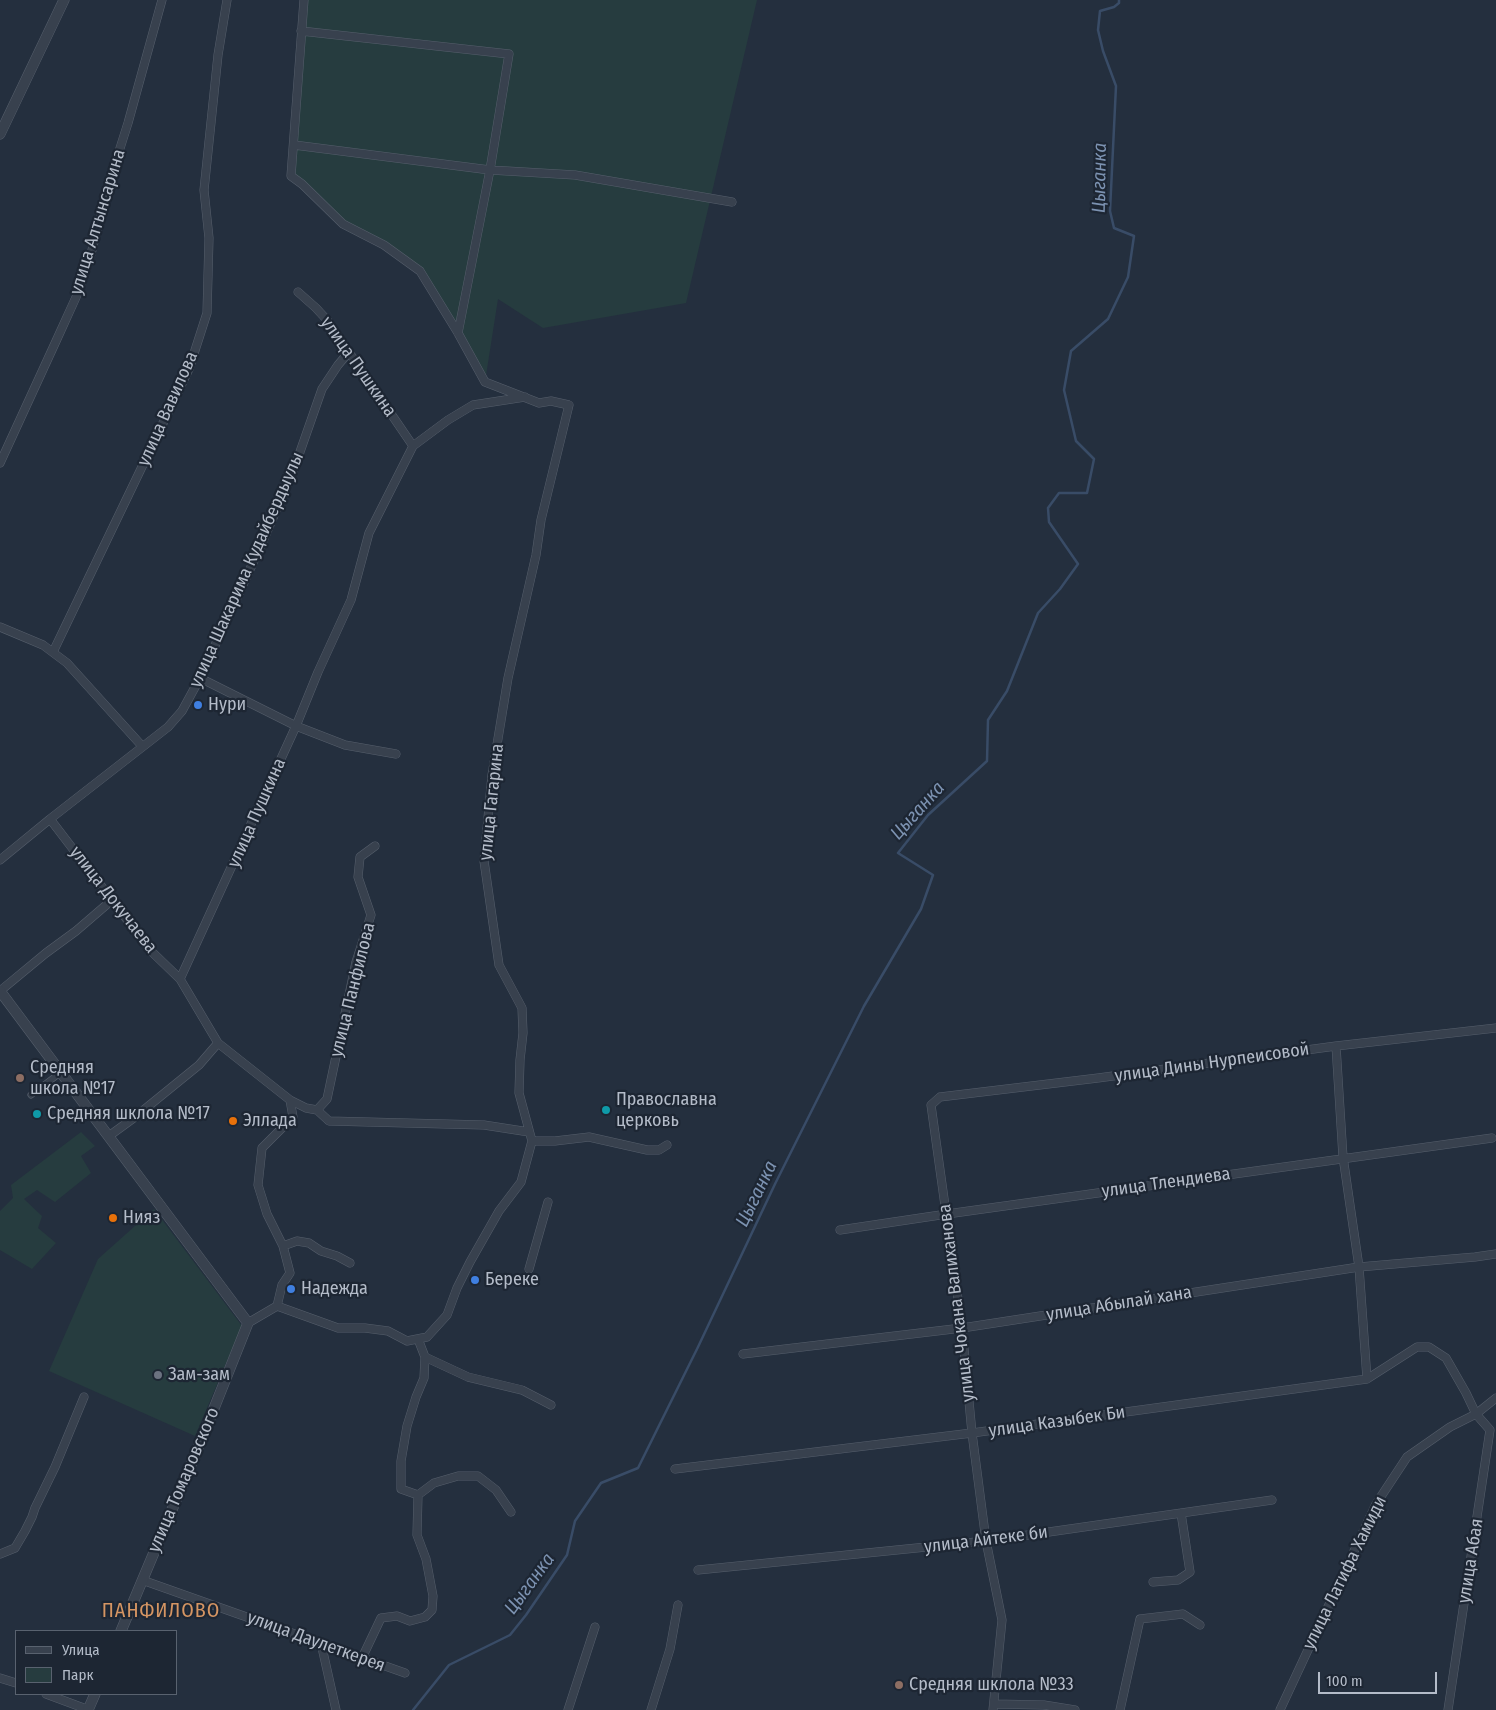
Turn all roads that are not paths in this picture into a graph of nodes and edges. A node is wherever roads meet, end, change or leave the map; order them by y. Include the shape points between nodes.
1 (64, 0) edge
2 (162, 0) edge
3 (227, 0) edge
4 (304, 0) edge
5 (301, 31) junction
6 (0, 134) edge
7 (294, 144) junction
8 (490, 170) junction
9 (732, 202) dead end
10 (298, 292) dead end
11 (458, 333) junction
12 (349, 352) junction
13 (525, 397) junction
14 (413, 446) junction
15 (0, 463) edge
16 (0, 627) edge
17 (53, 652) junction
18 (200, 678) junction
19 (296, 726) junction
20 (142, 746) junction
21 (396, 754) dead end
22 (50, 819) junction
23 (374, 846) dead end
24 (0, 860) edge
25 (112, 900) junction
26 (180, 979) junction
27 (0, 991) edge
28 (1496, 1028) edge
29 (218, 1043) junction
30 (1336, 1046) junction
31 (60, 1073) junction
32 (31, 1095) dead end
33 (290, 1100) junction
34 (931, 1105) joint
35 (306, 1108) junction
36 (317, 1110) junction
37 (293, 1116) junction
38 (529, 1132) junction
39 (109, 1136) junction
40 (1492, 1138) dead end
41 (532, 1141) junction
42 (667, 1145) dead end
43 (1343, 1158) junction
44 (548, 1202) dead end
45 (947, 1214) junction
46 (840, 1230) dead end
47 (283, 1246) junction
48 (1496, 1254) edge
49 (350, 1263) dead end
50 (1359, 1267) junction
51 (529, 1269) dead end
52 (277, 1306) junction
53 (248, 1323) junction
54 (962, 1328) junction
55 (418, 1339) junction
56 (1429, 1347) joint
57 (743, 1354) dead end
58 (425, 1357) junction
59 (1367, 1379) junction
60 (84, 1397) dead end
61 (1496, 1398) edge
62 (551, 1405) dead end
63 (1476, 1414) junction
64 (972, 1434) junction
65 (675, 1469) dead end
66 (418, 1495) junction
67 (1272, 1500) dead end
68 (511, 1512) dead end
69 (1181, 1513) junction
70 (986, 1541) junction
71 (0, 1554) edge
72 (698, 1570) dead end
73 (142, 1580) junction
74 (1152, 1582) dead end
75 (678, 1606) dead end
76 (1200, 1625) dead end
77 (595, 1627) dead end
78 (121, 1630) edge
79 (321, 1644) junction
80 (362, 1658) junction
81 (405, 1673) dead end
82 (0, 1678) edge
83 (15, 1683) edge
84 (49, 1695) edge
85 (95, 1695) edge
86 (994, 1707) edge
87 (89, 1710) edge
88 (336, 1710) edge
89 (568, 1710) edge
90 (650, 1710) edge
91 (1075, 1710) edge
92 (1120, 1710) edge
93 (1280, 1710) edge
94 (1448, 1710) edge

1 - 6 street
2 - 15 street, улица Алтынсарина via 77,295
3 - 17 street, улица Вавилова via 204,190 209,238 207,313 190,369
4 - 5 street
5 - 7 street
5 - 8 street via 509,54
7 - 8 street
7 - 11 street via 291,176 343,224 384,246 420,271
8 - 9 street via 575,175
8 - 11 street
10 - 12 street, улица Пушкина via 327,320
11 - 13 street via 485,382
12 - 14 street, улица Пушкина
12 - 18 street, улица Шакарима Кудайбердыулы via 322,389 290,478
13 - 14 street, улица Пушкина via 473,405
13 - 38 street, улица Гагарина via 540,403 551,401 569,405 508,678 492,775 484,861 499,965 522,1008 519,1093
14 - 19 street, улица Пушкина via 369,533 351,600
16 - 17 street
17 - 20 street via 68,663
18 - 19 street
18 - 20 street, улица Шакарима Кудайбердыулы via 182,711 168,727
19 - 21 street via 345,745
19 - 26 street, улица Пушкина
20 - 22 street, улица Шакарима Кудайбердыулы
22 - 24 street, улица Шакарима Кудайбердыулы
22 - 25 street, улица Докучаева
23 - 36 street, улица Панфилова via 360,857 358,877 371,915 356,962 327,1099
25 - 26 street, улица Докучаева via 152,951
25 - 27 street
26 - 29 street
27 - 31 street
28 - 30 street, улица Дины Нурпеисовой
29 - 33 street
29 - 39 street via 199,1065
30 - 34 street, улица Дины Нурпеисовой via 940,1097
30 - 43 street
31 - 32 street
31 - 39 street
33 - 35 street
33 - 37 street
34 - 45 street, улица Чокана Валиханова
35 - 36 street
35 - 37 street
36 - 38 street via 329,1122 484,1125
37 - 47 street via 262,1148 258,1185 267,1214
38 - 41 street, улица Гагарина
39 - 53 street
40 - 43 street, улица Тлендиева
41 - 42 street via 589,1137 647,1150 659,1150
41 - 55 street via 521,1182 499,1210 470,1262 447,1315 427,1338
43 - 45 street, улица Тлендиева
43 - 50 street
44 - 51 street
45 - 46 street, улица Тлендиева
45 - 54 street, улица Чокана Валиханова
47 - 49 street via 297,1241 309,1243
47 - 52 street via 290,1273 282,1285
48 - 50 street, улица Абылай хана
50 - 54 street, улица Абылай хана
50 - 59 street
52 - 53 street
52 - 55 street via 338,1328 388,1330 408,1342
53 - 73 street, улица Томаровского
54 - 57 street, улица Абылай хана
54 - 64 street, улица Чокана Валиханова
55 - 58 street
56 - 59 street, улица Казыбек Би via 1417,1347
56 - 63 street, улица Абая via 1446,1358
58 - 62 street via 468,1377 522,1390
58 - 66 street via 424,1378 407,1426 401,1461 401,1490
59 - 64 street, улица Казыбек Би
60 - 71 street via 32,1518 15,1548
61 - 63 street
63 - 93 street, улица Латифа Хамиди via 1450,1427 1407,1458 1376,1504
63 - 94 street, улица Абая via 1490,1430
64 - 65 street, улица Казыбек Би
64 - 70 street, улица Чокана Валиханова
66 - 68 street via 434,1483 458,1476 478,1476 496,1490
66 - 80 street via 417,1535 426,1559 433,1596 432,1610 425,1617 410,1621 397,1616 381,1618
67 - 69 street, улица Айтеке би
69 - 70 street, улица Айтеке би
69 - 74 street via 1190,1572 1178,1580
70 - 72 street, улица Айтеке би
70 - 86 street, улица Чокана Валиханова via 1002,1620
73 - 78 street, улица Томаровского
73 - 79 street, улица Даулеткерея
75 - 90 street via 670,1649
76 - 92 street via 1183,1614 1140,1619
77 - 89 street
79 - 80 street, улица Даулеткерея
79 - 88 street
80 - 81 street, улица Даулеткерея
82 - 83 street
84 - 87 street
85 - 87 street
86 - 91 street via 1044,1705

